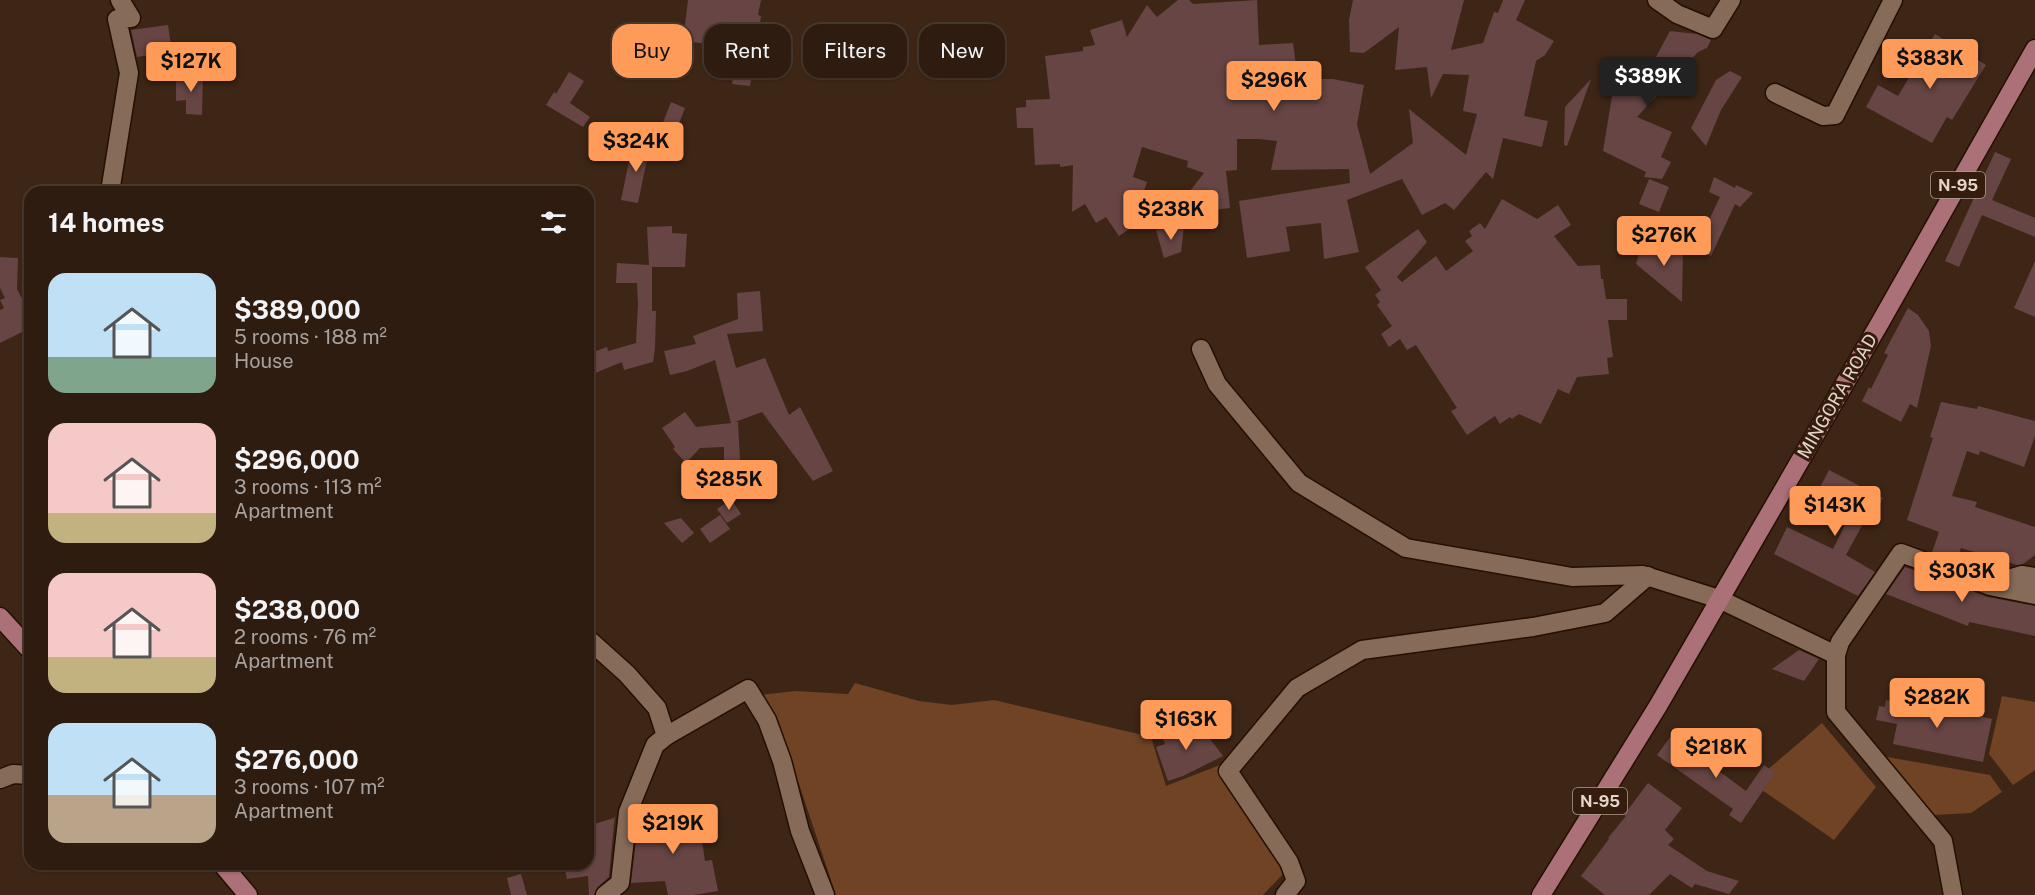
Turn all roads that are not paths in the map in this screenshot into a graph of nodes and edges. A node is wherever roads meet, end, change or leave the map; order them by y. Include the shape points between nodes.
1 (120, 0) edge
2 (1657, 0) edge
3 (1731, 0) edge
4 (1893, 0) edge
5 (2035, 49) edge
6 (1775, 93) dead end
7 (111, 186) edge
8 (1201, 349) dead end
9 (1648, 576) junction
10 (2035, 577) edge
11 (1988, 585) junction
12 (2035, 596) edge
13 (1719, 599) junction
14 (0, 617) edge
15 (24, 643) edge
16 (594, 644) edge
17 (1836, 655) junction
18 (666, 736) junction
19 (24, 775) edge
20 (0, 779) edge
21 (226, 870) edge
22 (623, 889) edge
23 (242, 893) edge
24 (606, 895) edge
25 (825, 895) edge
26 (1285, 895) edge
27 (1541, 895) edge
28 (1953, 895) edge

1 - 7 street via 131,18 117,20 129,73
2 - 3 street via 1677,14 1713,29
4 - 6 street via 1835,115 1824,116
5 - 13 main road, MINGORA ROAD / N-95
8 - 9 street via 1216,384 1299,483 1406,548 1572,577
9 - 13 street
9 - 26 street via 1605,613 1533,627 1362,650 1297,688 1228,771 1289,862 1296,881
10 - 11 street via 2022,576
11 - 12 street
11 - 17 street via 1901,553 1840,642
13 - 17 street
13 - 27 main road, MINGORA ROAD / N-95 via 1627,759
14 - 15 main road
16 - 18 street via 657,708
17 - 28 street via 1836,712 1943,841
18 - 22 street via 655,745 628,812
18 - 25 street via 748,689 767,720 800,831
19 - 20 street
21 - 23 main road
22 - 24 street

